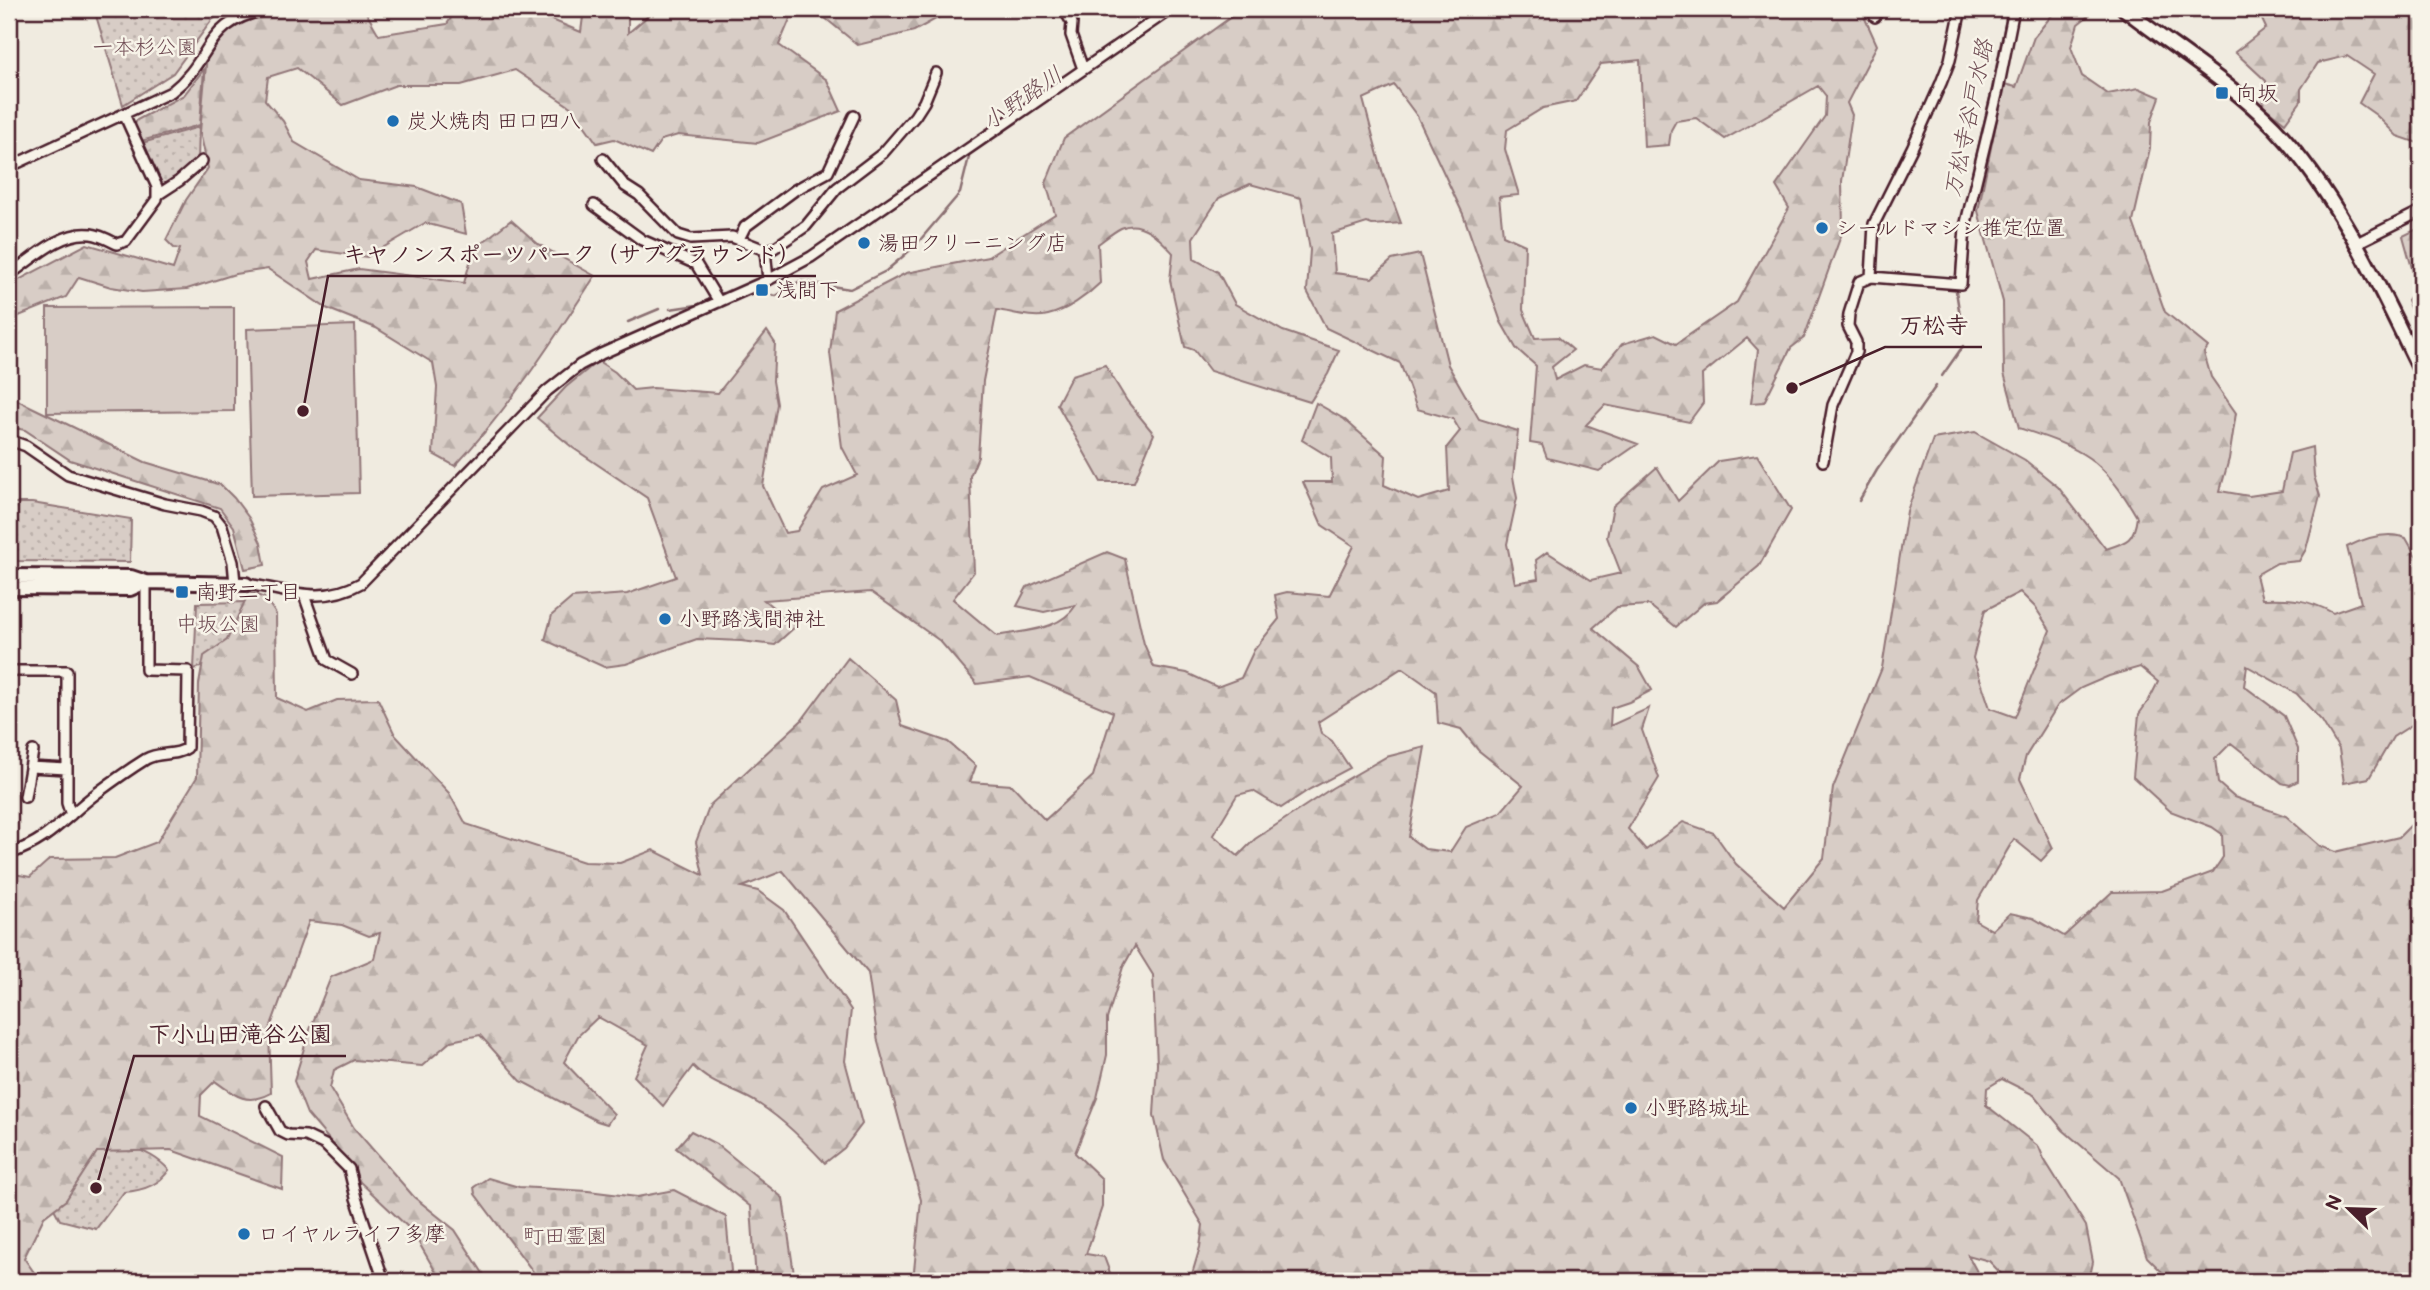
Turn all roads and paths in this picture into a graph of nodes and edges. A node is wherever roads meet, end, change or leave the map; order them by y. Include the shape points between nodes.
1 (271, 9) edge
2 (1064, 9) edge
3 (1171, 9) edge
4 (1961, 9) edge
5 (2014, 9) edge
6 (2124, 9) edge
7 (1083, 69) junction
8 (936, 73) dead end
9 (124, 114) junction
10 (854, 116) dead end
11 (603, 159) dead end
12 (201, 160) dead end
13 (9, 167) edge
14 (159, 194) junction
15 (594, 205) dead end
16 (2421, 211) edge
17 (739, 239) junction
18 (2355, 244) junction
19 (765, 250) junction
20 (9, 275) edge
21 (1871, 276) junction
22 (768, 280) junction
23 (719, 302) junction
24 (2421, 372) edge
25 (9, 440) edge
26 (1824, 461) dead end
27 (9, 576) edge
28 (146, 582) junction
29 (241, 583) junction
30 (9, 589) edge
31 (304, 595) junction
32 (9, 671) edge
33 (352, 674) dead end
34 (33, 751) dead end
35 (30, 767) junction
36 (67, 769) junction
37 (25, 797) dead end
38 (71, 816) junction
39 (9, 854) edge
40 (266, 1106) dead end
41 (384, 1281) edge

1 - 9 street via 229,23 180,85
2 - 7 street
3 - 7 street
4 - 21 street via 1941,83 1874,224
5 - 21 street via 1965,227 1961,284
6 - 18 main road via 2237,94 2273,127 2319,182
7 - 22 street via 811,257
8 - 19 street via 915,116 883,153 837,188 806,226
9 - 13 street
9 - 14 street
10 - 17 street via 828,172 745,227
11 - 17 street via 678,235
12 - 14 street
14 - 20 street via 126,241 117,244 80,234 45,249
15 - 23 street via 642,240 696,264
16 - 18 street
17 - 19 street
18 - 24 main road
19 - 22 street
21 - 26 street via 1859,282 1849,314 1856,352 1833,405
22 - 23 street
23 - 31 street via 580,365 547,391 361,583 339,593
25 - 29 street via 26,446 68,475 214,516 222,526
27 - 28 main road via 131,577
28 - 29 main road
28 - 30 main road via 130,589
28 - 38 street via 146,670 188,671 187,748 150,757
29 - 31 street
31 - 33 street via 327,660
32 - 36 street via 67,671
34 - 35 street
35 - 36 street
35 - 37 street
36 - 38 street via 66,803
38 - 39 street via 32,847
40 - 41 street via 280,1131 325,1145 349,1169

